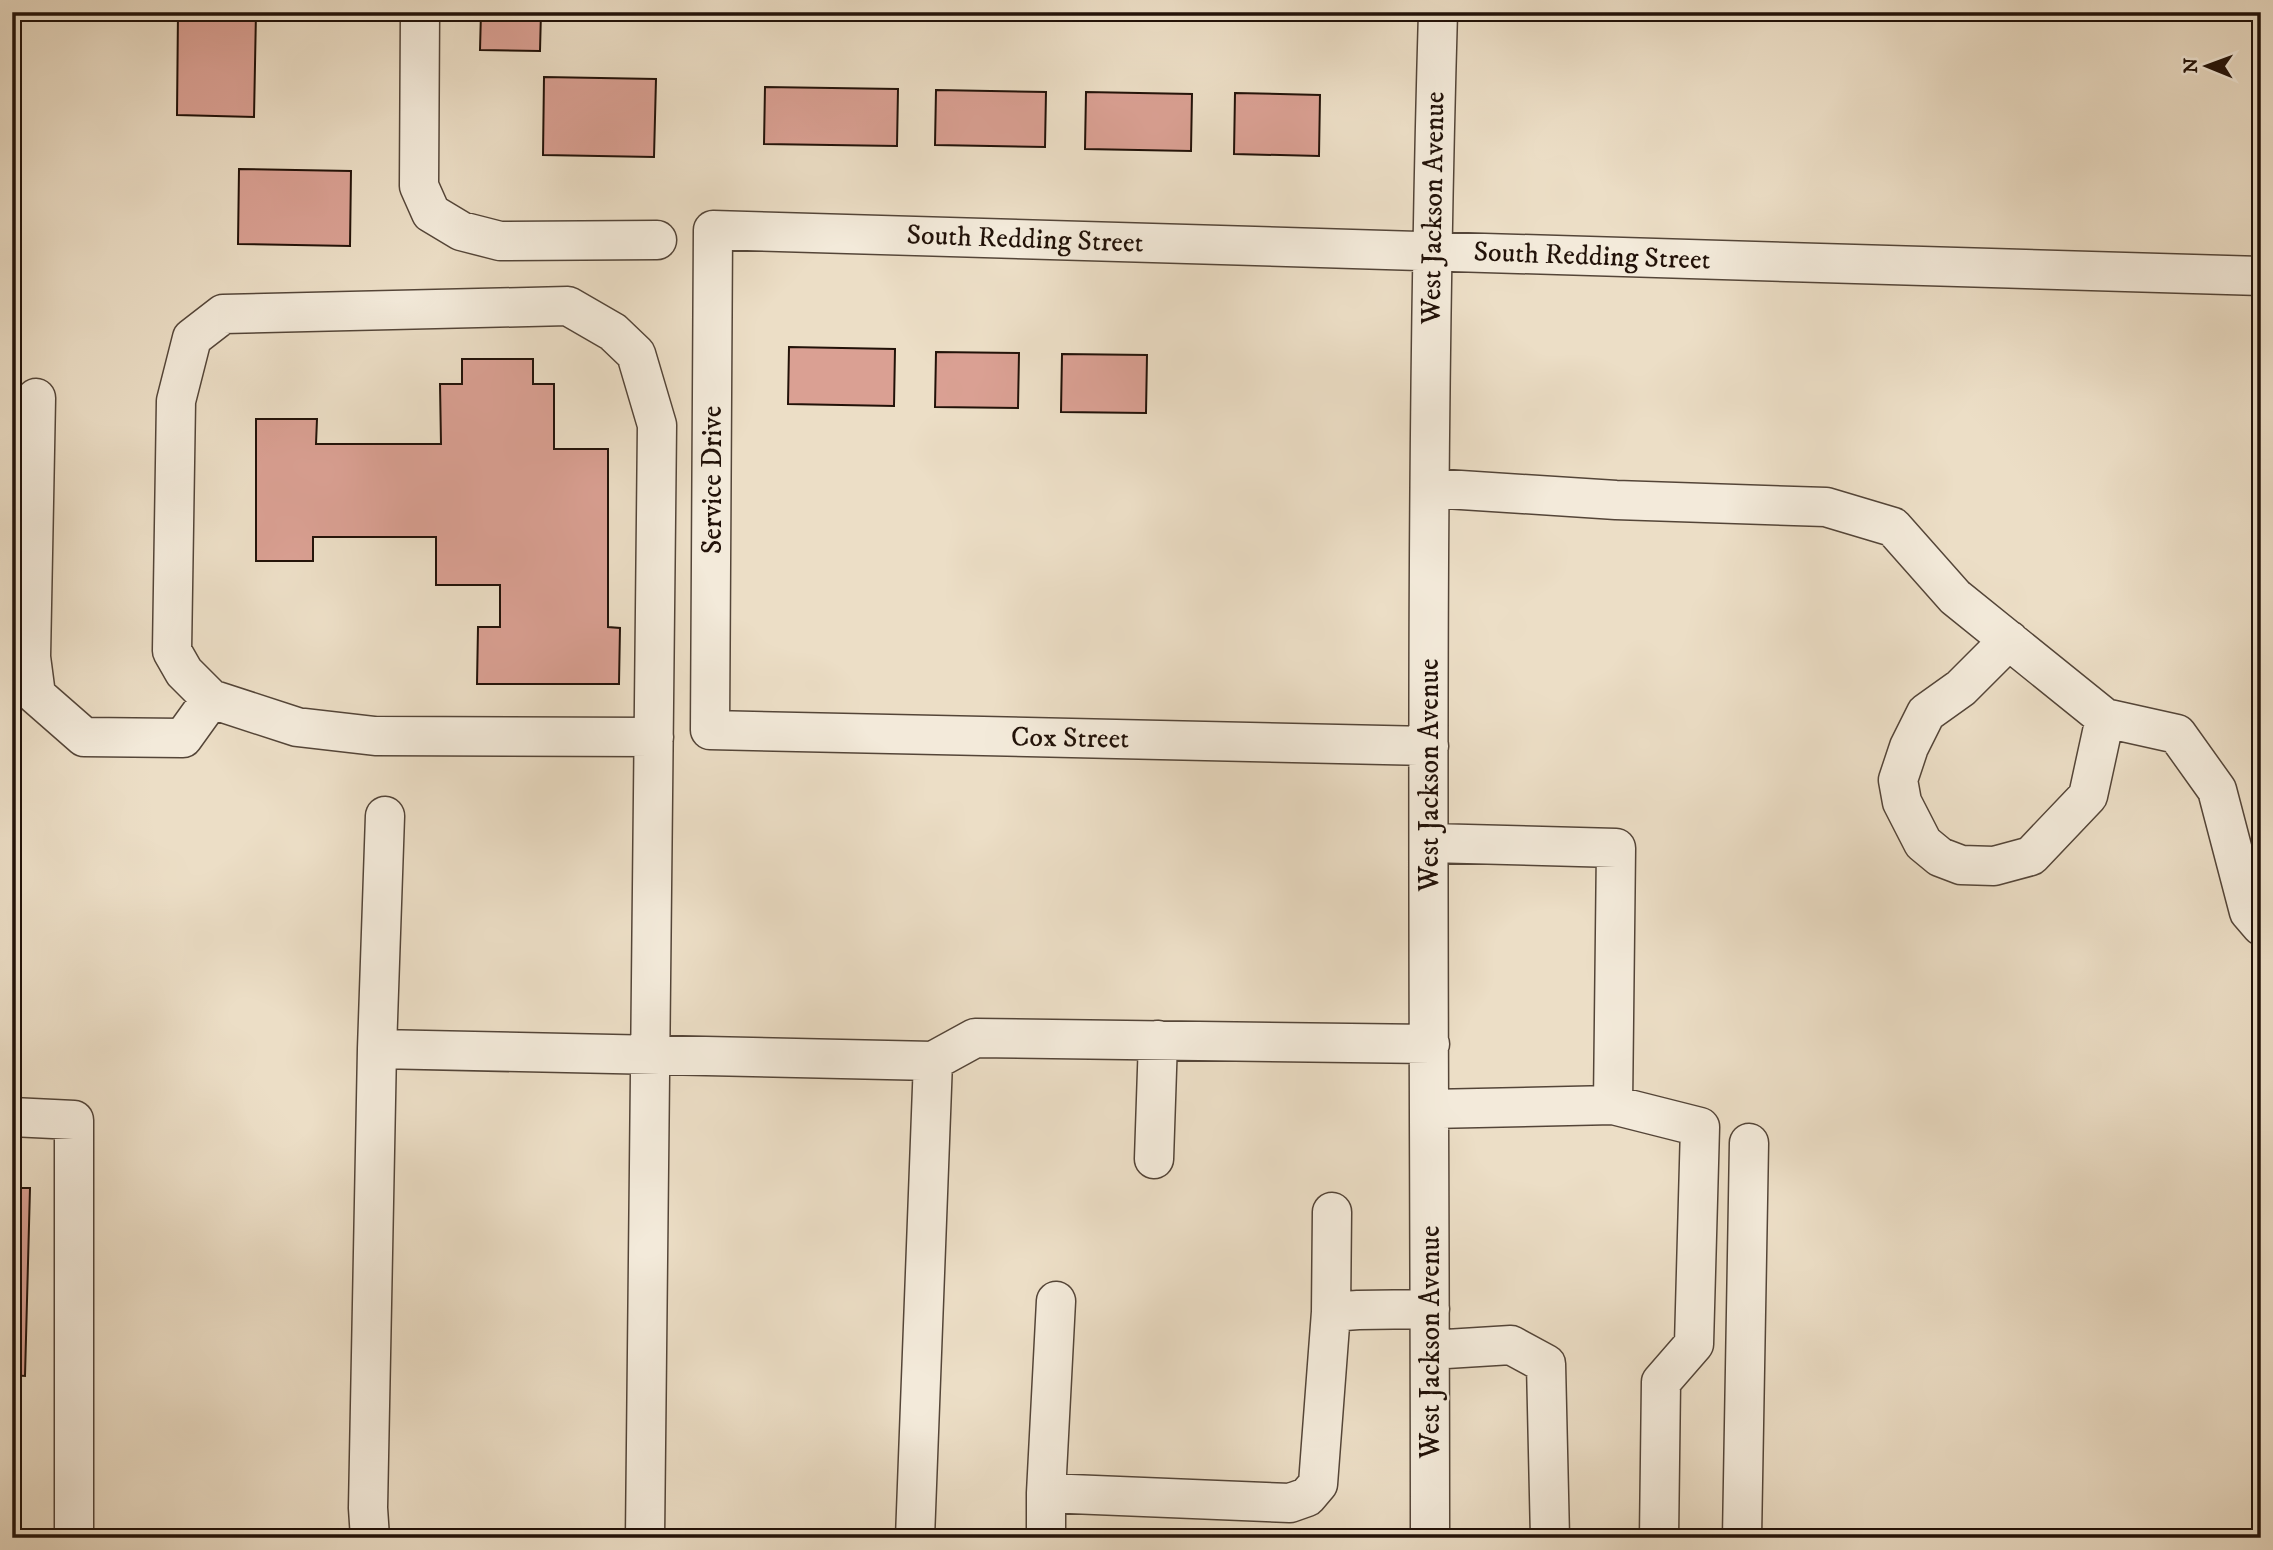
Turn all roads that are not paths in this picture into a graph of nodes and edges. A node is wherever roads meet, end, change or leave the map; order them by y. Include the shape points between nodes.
1 (420, 12) edge
2 (1438, 12) edge
3 (713, 230) joint
4 (657, 240) dead end
5 (1431, 251) junction
6 (2261, 276) edge
7 (36, 398) dead end
8 (1430, 488) junction
9 (2009, 640) junction
10 (211, 699) junction
11 (2105, 718) junction
12 (710, 730) joint
13 (654, 737) junction
14 (1429, 747) junction
15 (385, 816) dead end
16 (1429, 842) junction
17 (2261, 926) edge
18 (1158, 1040) junction
19 (1430, 1044) junction
20 (377, 1049) junction
21 (651, 1054) junction
22 (933, 1060) junction
23 (1613, 1105) junction
24 (1430, 1109) junction
25 (12, 1117) edge
26 (1749, 1143) dead end
27 (1154, 1159) dead end
28 (1332, 1212) dead end
29 (1056, 1301) dead end
30 (1430, 1309) junction
31 (1331, 1312) junction
32 (1430, 1350) junction
33 (1046, 1493) junction
34 (74, 1538) edge
35 (370, 1538) edge
36 (645, 1538) edge
37 (915, 1538) edge
38 (1046, 1538) edge
39 (1430, 1538) edge
40 (1550, 1538) edge
41 (1659, 1538) edge
42 (1742, 1538) edge

1 - 4 street via 419,186 431,213 461,231 500,241
2 - 5 street, West Jackson Avenue
3 - 5 street, South Redding Street
3 - 12 street, Service Drive
5 - 6 street, South Redding Street
5 - 8 street, West Jackson Avenue
7 - 10 street via 31,657 36,695 84,737 183,738
8 - 9 street via 1826,507 1893,527 1955,597
8 - 14 street, West Jackson Avenue
9 - 11 street
9 - 11 street via 1961,688 1926,713 1898,780 1902,802 1923,843 1940,857 1961,865 1994,866 2031,856 2088,796
10 - 13 street via 297,727 374,736
10 - 13 street via 184,672 172,651 176,401 192,338 223,314 568,306 613,331 636,354 657,425
11 - 17 street via 2177,734 2217,790 2249,912
12 - 14 street, Cox Street
13 - 21 street
14 - 16 street, West Jackson Avenue
15 - 20 street
16 - 19 street, West Jackson Avenue
16 - 23 street via 1616,848
18 - 19 street
18 - 22 street via 975,1038
18 - 27 street
19 - 24 street, West Jackson Avenue
20 - 21 street
20 - 35 street
21 - 22 street
21 - 36 street
22 - 37 street
23 - 24 street
23 - 41 street via 1700,1127 1694,1344 1661,1382
24 - 30 street, West Jackson Avenue
25 - 34 street via 74,1120
26 - 42 street
28 - 31 street
29 - 33 street
30 - 31 street
30 - 32 street, West Jackson Avenue
31 - 33 street via 1318,1484 1307,1497 1290,1503
32 - 39 street, West Jackson Avenue
32 - 40 street via 1511,1345 1546,1364
33 - 38 street

